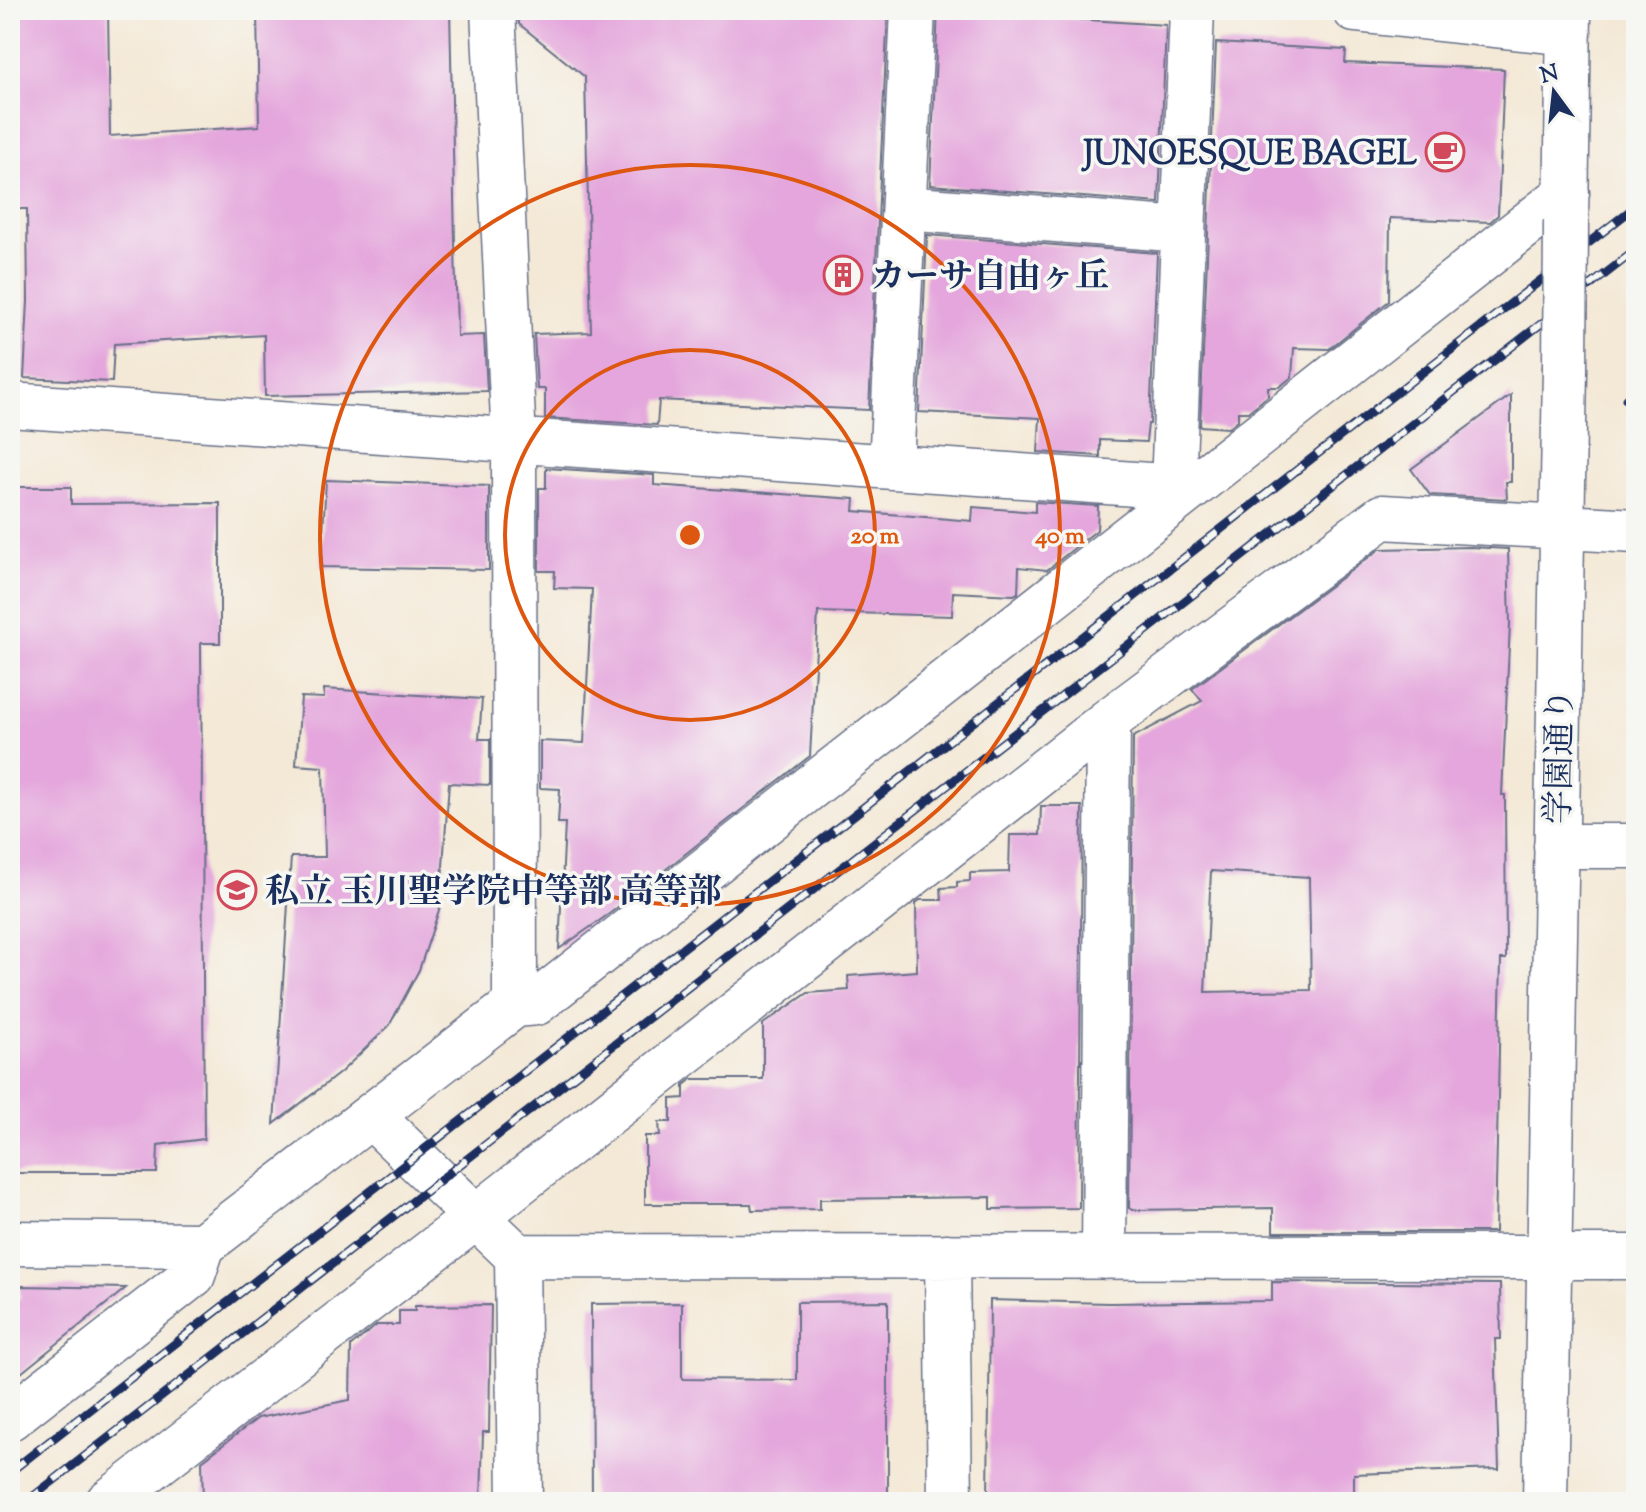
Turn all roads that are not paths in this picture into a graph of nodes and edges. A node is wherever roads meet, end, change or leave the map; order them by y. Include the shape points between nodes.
1 (493, 10) edge
2 (913, 10) edge
3 (1192, 10) edge
4 (1355, 10) edge
5 (1569, 22) edge
6 (1567, 207) junction
7 (904, 208) junction
8 (1183, 230) junction
9 (10, 405) edge
10 (514, 441) junction
11 (891, 467) junction
12 (1182, 488) junction
13 (1563, 527) junction
14 (1636, 531) edge
15 (1108, 721) junction
16 (1556, 846) junction
17 (1636, 846) edge
18 (515, 1005) junction
19 (372, 1117) junction
20 (476, 1217) junction
21 (10, 1243) edge
22 (203, 1245) junction
23 (517, 1256) junction
24 (947, 1256) junction
25 (1104, 1257) junction
26 (1548, 1257) junction
27 (1636, 1257) edge
28 (10, 1418) edge
29 (108, 1502) edge
30 (520, 1502) edge
31 (950, 1502) edge
32 (1545, 1502) edge

1 - 10 street
2 - 7 street
3 - 8 street
4 - 5 street
5 - 6 street, 学園通り
6 - 12 street
6 - 13 street, 学園通り, bridge
7 - 8 street
7 - 11 street
8 - 12 street
9 - 10 street
10 - 11 street
10 - 18 street
11 - 12 street
12 - 18 street via 536,1003
13 - 14 street
13 - 15 street via 1382,517
13 - 16 street, 学園通り
15 - 20 street
15 - 25 street
16 - 17 street
16 - 26 street, 学園通り
18 - 19 street
19 - 20 street
19 - 22 street
20 - 23 street
20 - 29 street
21 - 22 street
22 - 28 street via 193,1275
23 - 24 street
23 - 30 street
24 - 25 street
24 - 31 street
25 - 26 street
26 - 27 street
26 - 32 street, 学園通り

